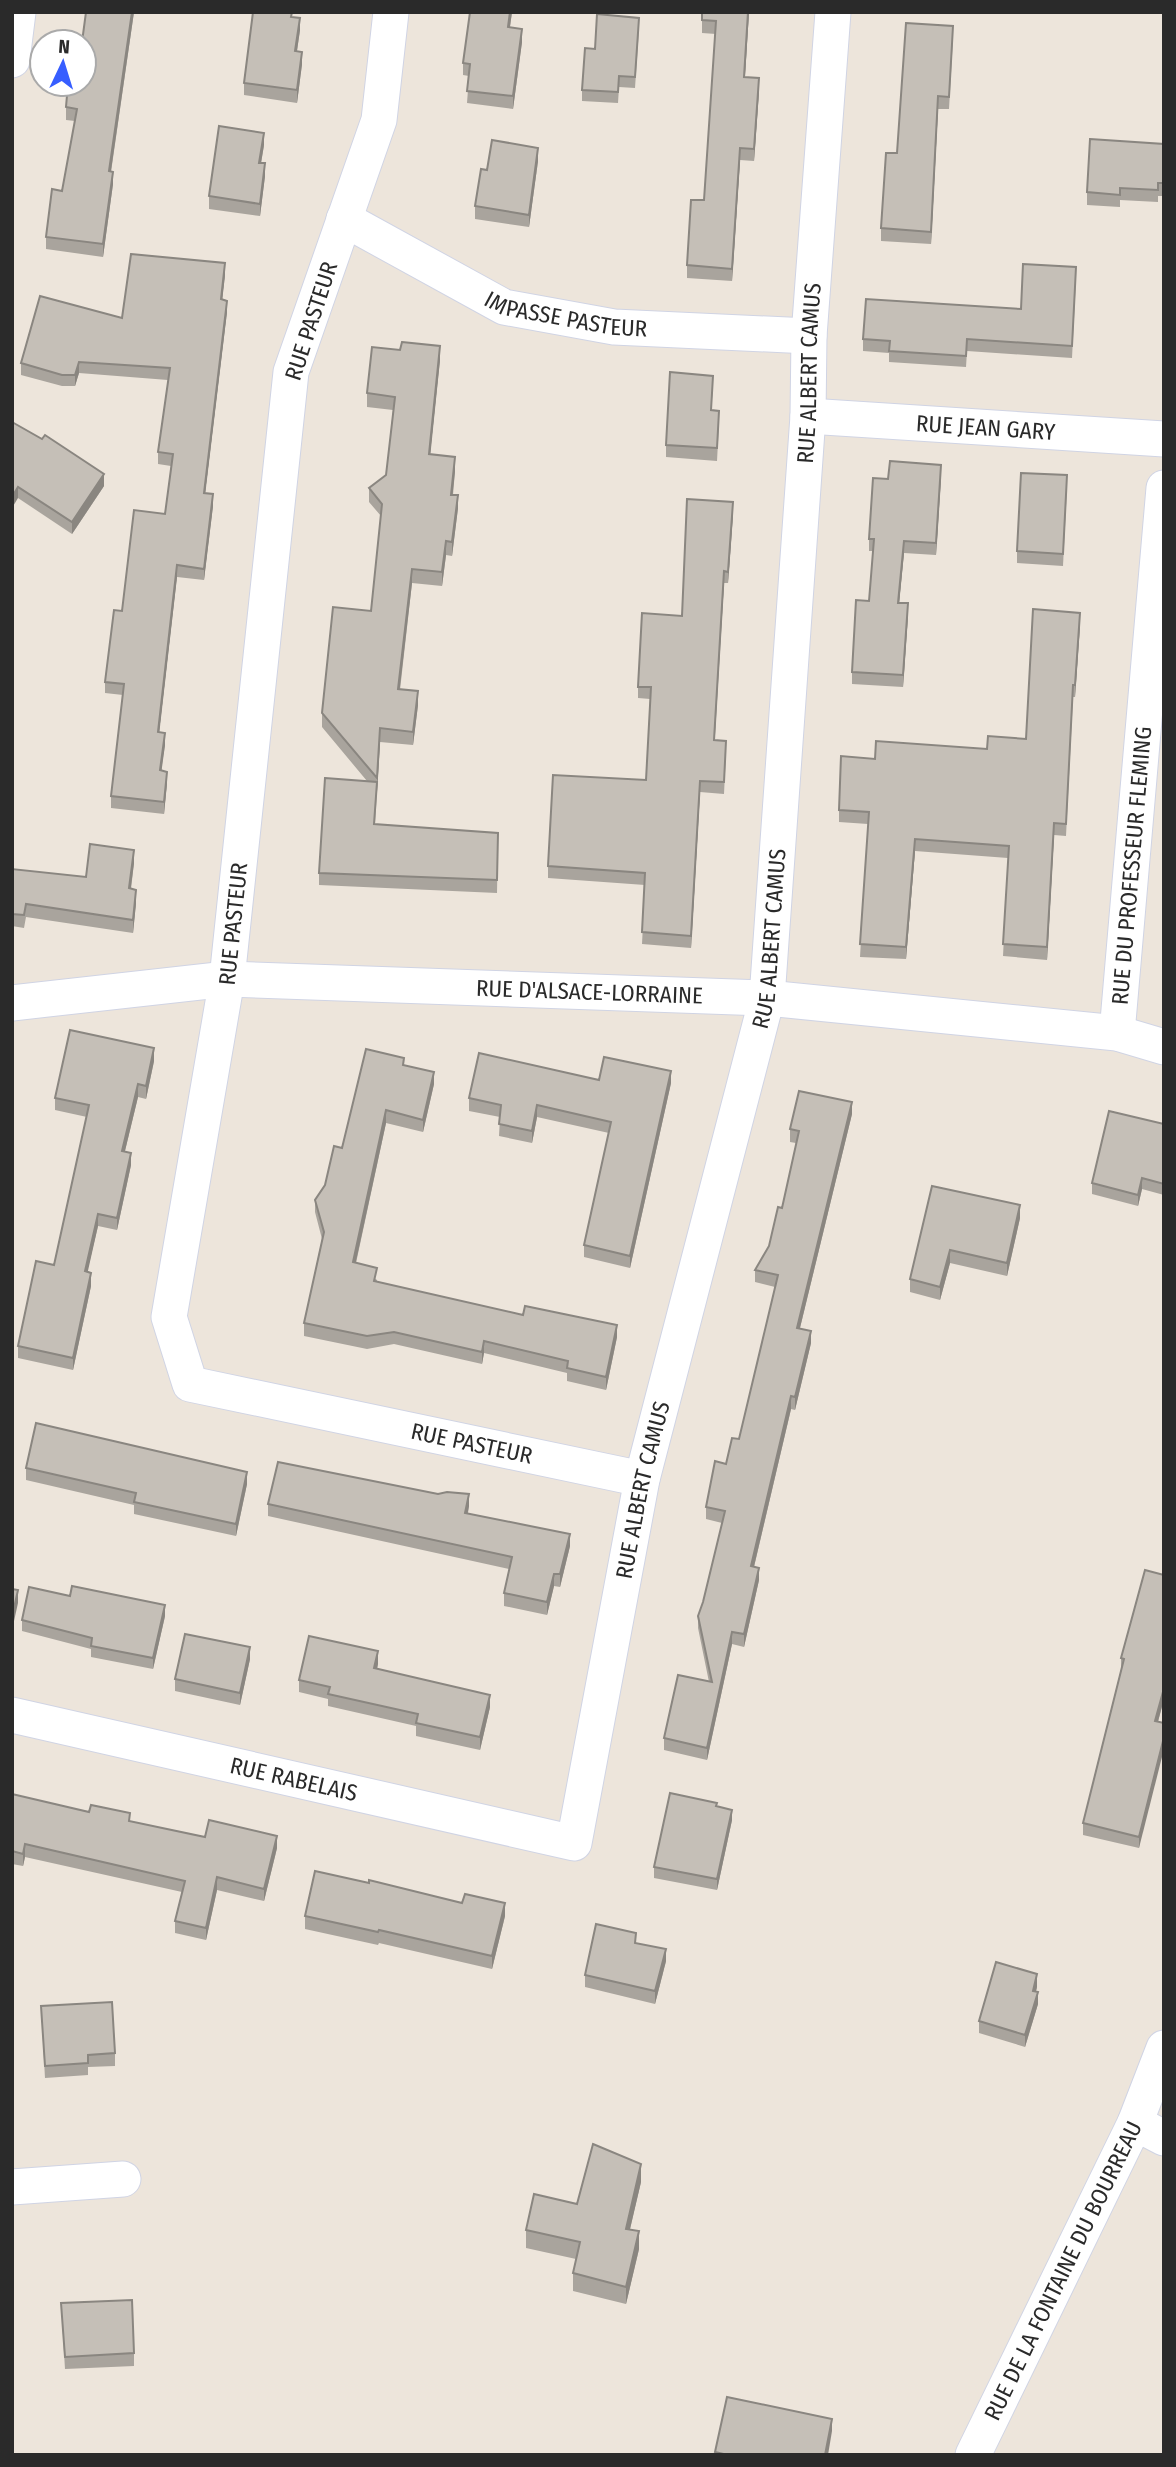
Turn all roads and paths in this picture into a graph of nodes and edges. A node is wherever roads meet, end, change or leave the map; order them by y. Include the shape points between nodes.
1 (18, 12) edge
2 (391, 12) edge
3 (832, 12) edge
4 (12, 60) edge
5 (344, 219) junction
6 (809, 336) junction
7 (808, 416) junction
8 (1164, 439) edge
9 (1164, 488) edge
10 (228, 979) junction
11 (767, 998) junction
12 (12, 1003) edge
13 (1117, 1033) junction
14 (1164, 1047) edge
15 (642, 1479) junction
16 (12, 1715) edge
17 (574, 1843) joint
18 (1164, 2048) edge
19 (1149, 2131) edge
20 (123, 2179) dead end
21 (12, 2187) edge
22 (973, 2455) edge

1 - 4 street
2 - 5 street, RUE PASTEUR via 379,120
3 - 6 street, RUE ALBERT CAMUS
5 - 6 street, IMPASSE PASTEUR via 505,307 614,327
5 - 10 street, RUE PASTEUR via 291,372
6 - 7 street, RUE ALBERT CAMUS
7 - 8 street, RUE JEAN GARY
7 - 11 street, RUE ALBERT CAMUS
9 - 13 street, RUE DU PROFESSEUR FLEMING
10 - 11 street, RUE D'ALSACE-LORRAINE
10 - 12 street, RUE D'ALSACE-LORRAINE
10 - 15 street, RUE PASTEUR via 169,1317 190,1384
11 - 13 street, RUE D'ALSACE-LORRAINE
11 - 15 street, RUE ALBERT CAMUS
13 - 14 street, RUE D'ALSACE-LORRAINE
15 - 17 street, RUE ALBERT CAMUS
16 - 17 street, RUE RABELAIS
18 - 19 street, RUE DE LA FONTAINE DU BOURREAU
19 - 22 street, RUE DE LA FONTAINE DU BOURREAU
20 - 21 street

